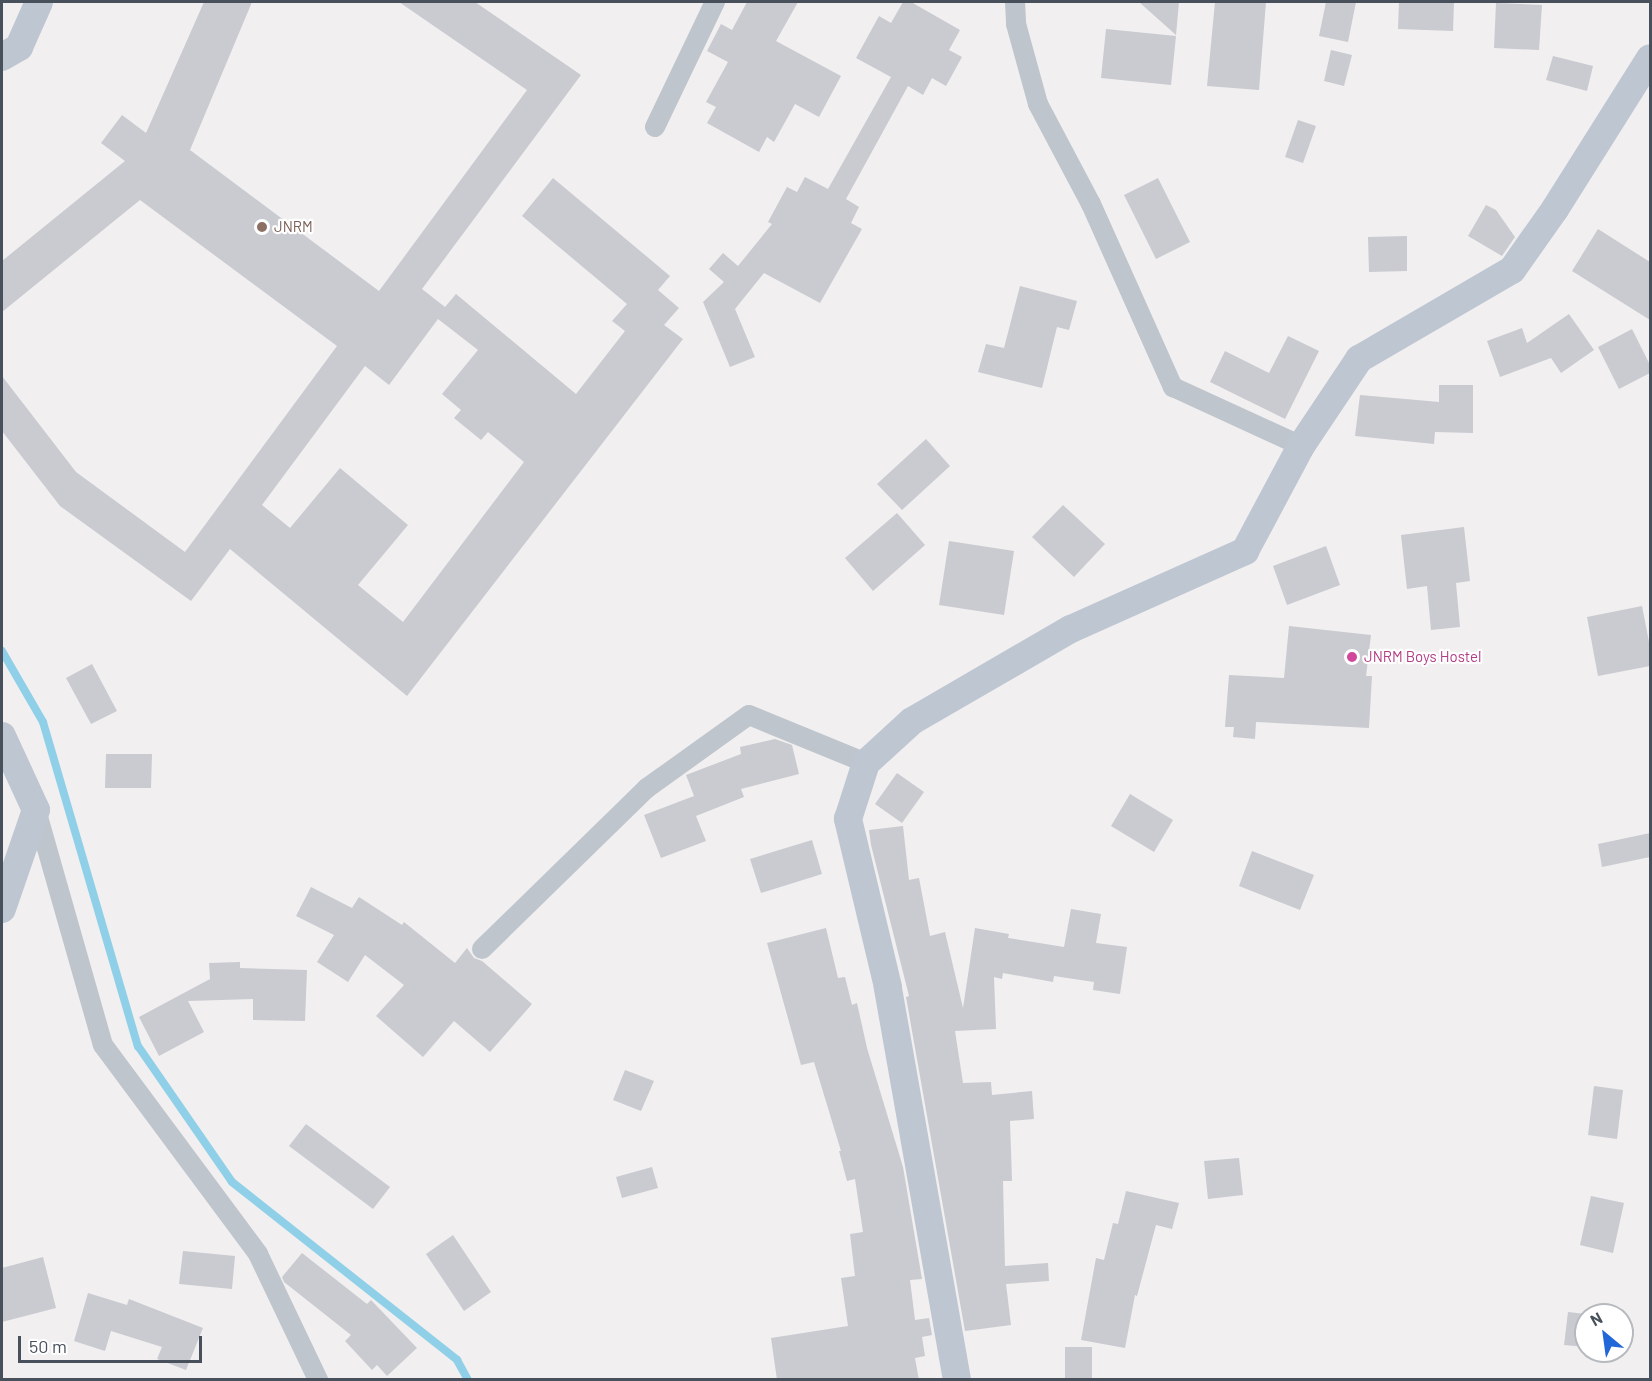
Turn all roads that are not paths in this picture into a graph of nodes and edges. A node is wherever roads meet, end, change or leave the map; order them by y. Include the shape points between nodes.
1 (39, 2) edge
2 (715, 2) edge
3 (1015, 2) edge
4 (2, 57) edge
5 (1650, 57) edge
6 (655, 127) dead end
7 (1301, 446) junction
8 (2, 736) edge
9 (866, 763) junction
10 (36, 810) junction
11 (2, 909) edge
12 (482, 949) dead end
13 (318, 1380) edge
14 (957, 1380) edge

1 - 4 street via 19,47
2 - 6 street
3 - 7 street via 1016,24 1038,104 1091,204 1173,387
5 - 7 street via 1512,270 1359,359
7 - 9 street via 1245,551 1071,629 912,721
8 - 10 street
9 - 12 street via 749,715 647,788
9 - 14 street via 848,819 888,987
10 - 11 street
10 - 13 street via 103,1045 258,1254

